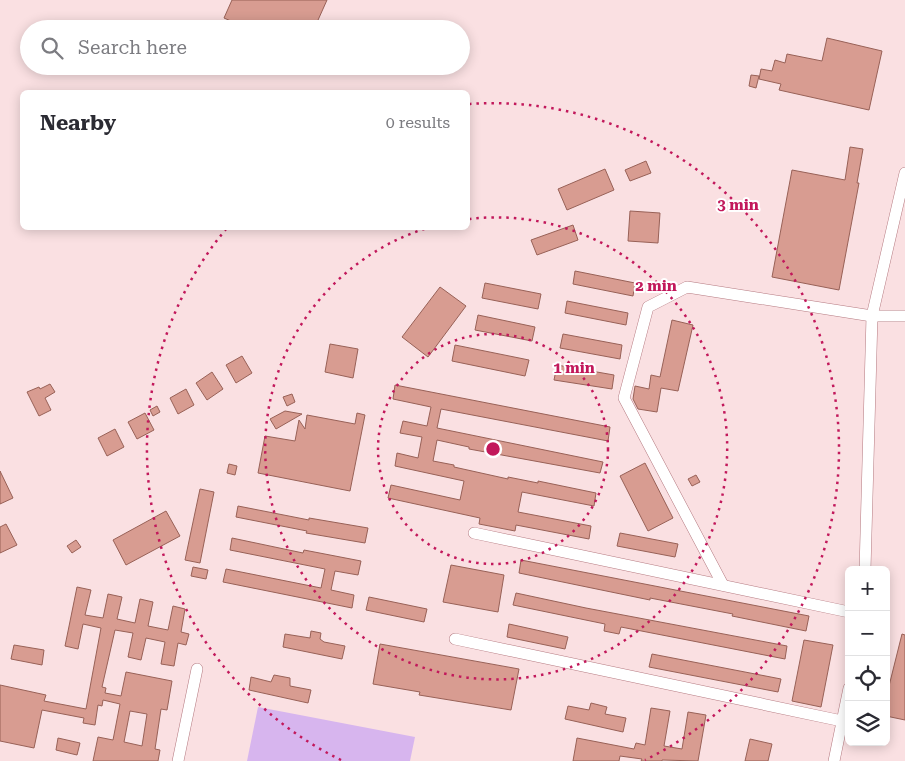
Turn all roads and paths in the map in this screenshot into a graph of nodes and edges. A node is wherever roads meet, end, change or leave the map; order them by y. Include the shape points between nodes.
1 (905, 173) edge
2 (872, 316) junction
3 (905, 316) edge
4 (474, 533) dead end
5 (865, 566) edge
6 (722, 585) junction
7 (845, 611) edge
8 (456, 639) dead end
9 (197, 670) dead end
10 (846, 701) edge
11 (842, 721) junction
12 (178, 761) edge
13 (834, 761) edge

1 - 2 street
2 - 3 street
2 - 5 street
2 - 6 street via 687,288 648,307 624,398
4 - 6 street
6 - 7 street
8 - 11 street
9 - 12 street
10 - 11 street
11 - 13 street

